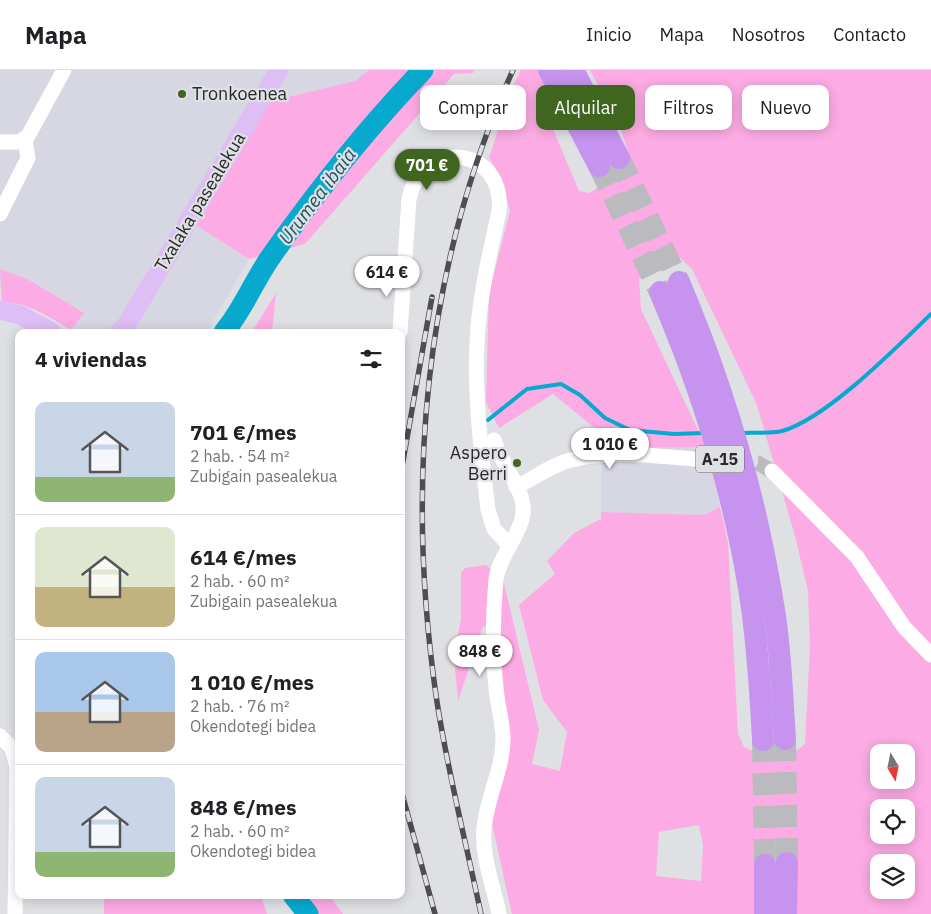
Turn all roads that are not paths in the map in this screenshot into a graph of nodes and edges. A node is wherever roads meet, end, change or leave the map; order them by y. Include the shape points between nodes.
1 (64, 70) edge
2 (279, 70) edge
3 (549, 70) edge
4 (573, 70) edge
5 (25, 140) junction
6 (0, 142) edge
7 (0, 214) edge
8 (679, 282) tunnel mouth
9 (660, 292) tunnel mouth
10 (0, 310) edge
11 (32, 321) junction
12 (0, 322) edge
13 (47, 329) edge
14 (122, 329) edge
15 (400, 329) edge
16 (494, 440) dead end
17 (706, 460) dead end
18 (772, 471) tunnel mouth
19 (516, 487) junction
20 (509, 545) junction
21 (753, 554) junction
22 (931, 655) edge
23 (9, 737) edge
24 (15, 758) edge
25 (769, 864) junction
26 (15, 899) edge
27 (15, 914) edge
28 (499, 914) edge
29 (756, 914) edge
30 (765, 914) edge
31 (786, 914) edge

1 - 5 street
2 - 14 main road, Txalaka pasealekua
3 - 4 highway via 572,114 609,162 592,105
5 - 6 street
5 - 7 street via 28,158
8 - 21 highway, A-15 via 727,408 748,483
9 - 21 highway, A-15 via 689,364
10 - 11 main road
11 - 12 main road
11 - 13 main road
15 - 20 street via 410,194 416,179 432,163 447,158 480,163 491,175 500,212 485,274 478,324 477,379 488,510 494,529
16 - 19 street
17 - 19 street via 624,454 595,456 557,465
18 - 22 street via 857,557 904,627
19 - 20 street via 523,513
20 - 28 street via 497,574 494,616 495,686 502,747 483,838
21 - 21 highway, A-15 via 774,612 767,740 747,585
23 - 24 street
25 - 29 highway
25 - 30 highway
25 - 31 highway
26 - 27 street

